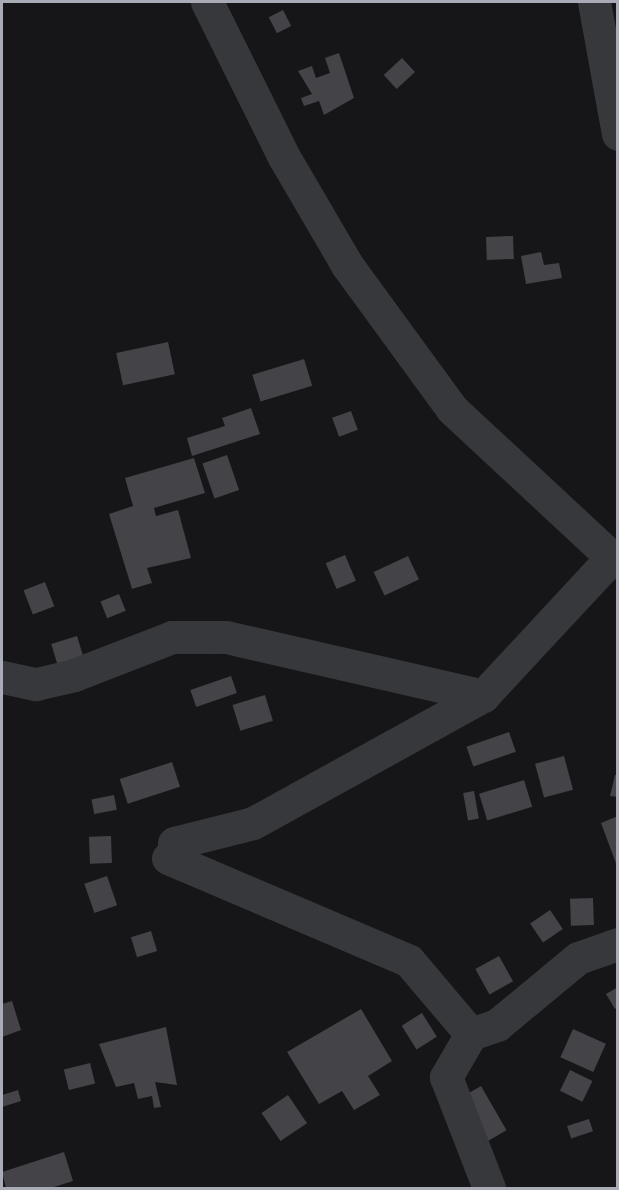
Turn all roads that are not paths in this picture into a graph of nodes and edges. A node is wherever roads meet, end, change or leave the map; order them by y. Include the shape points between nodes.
1 (207, 2) edge
2 (594, 2) edge
3 (618, 134) edge
4 (615, 560) edge
5 (2, 677) edge
6 (483, 696) junction
7 (618, 944) edge
8 (471, 1034) junction
9 (489, 1188) edge

1 - 4 street via 284,157 347,266 452,409
2 - 3 street
4 - 6 street
5 - 6 street via 36,684 74,675 172,638 226,637
6 - 8 street via 254,823 171,850 409,960
7 - 8 street via 578,958 497,1025
8 - 9 street via 446,1077

